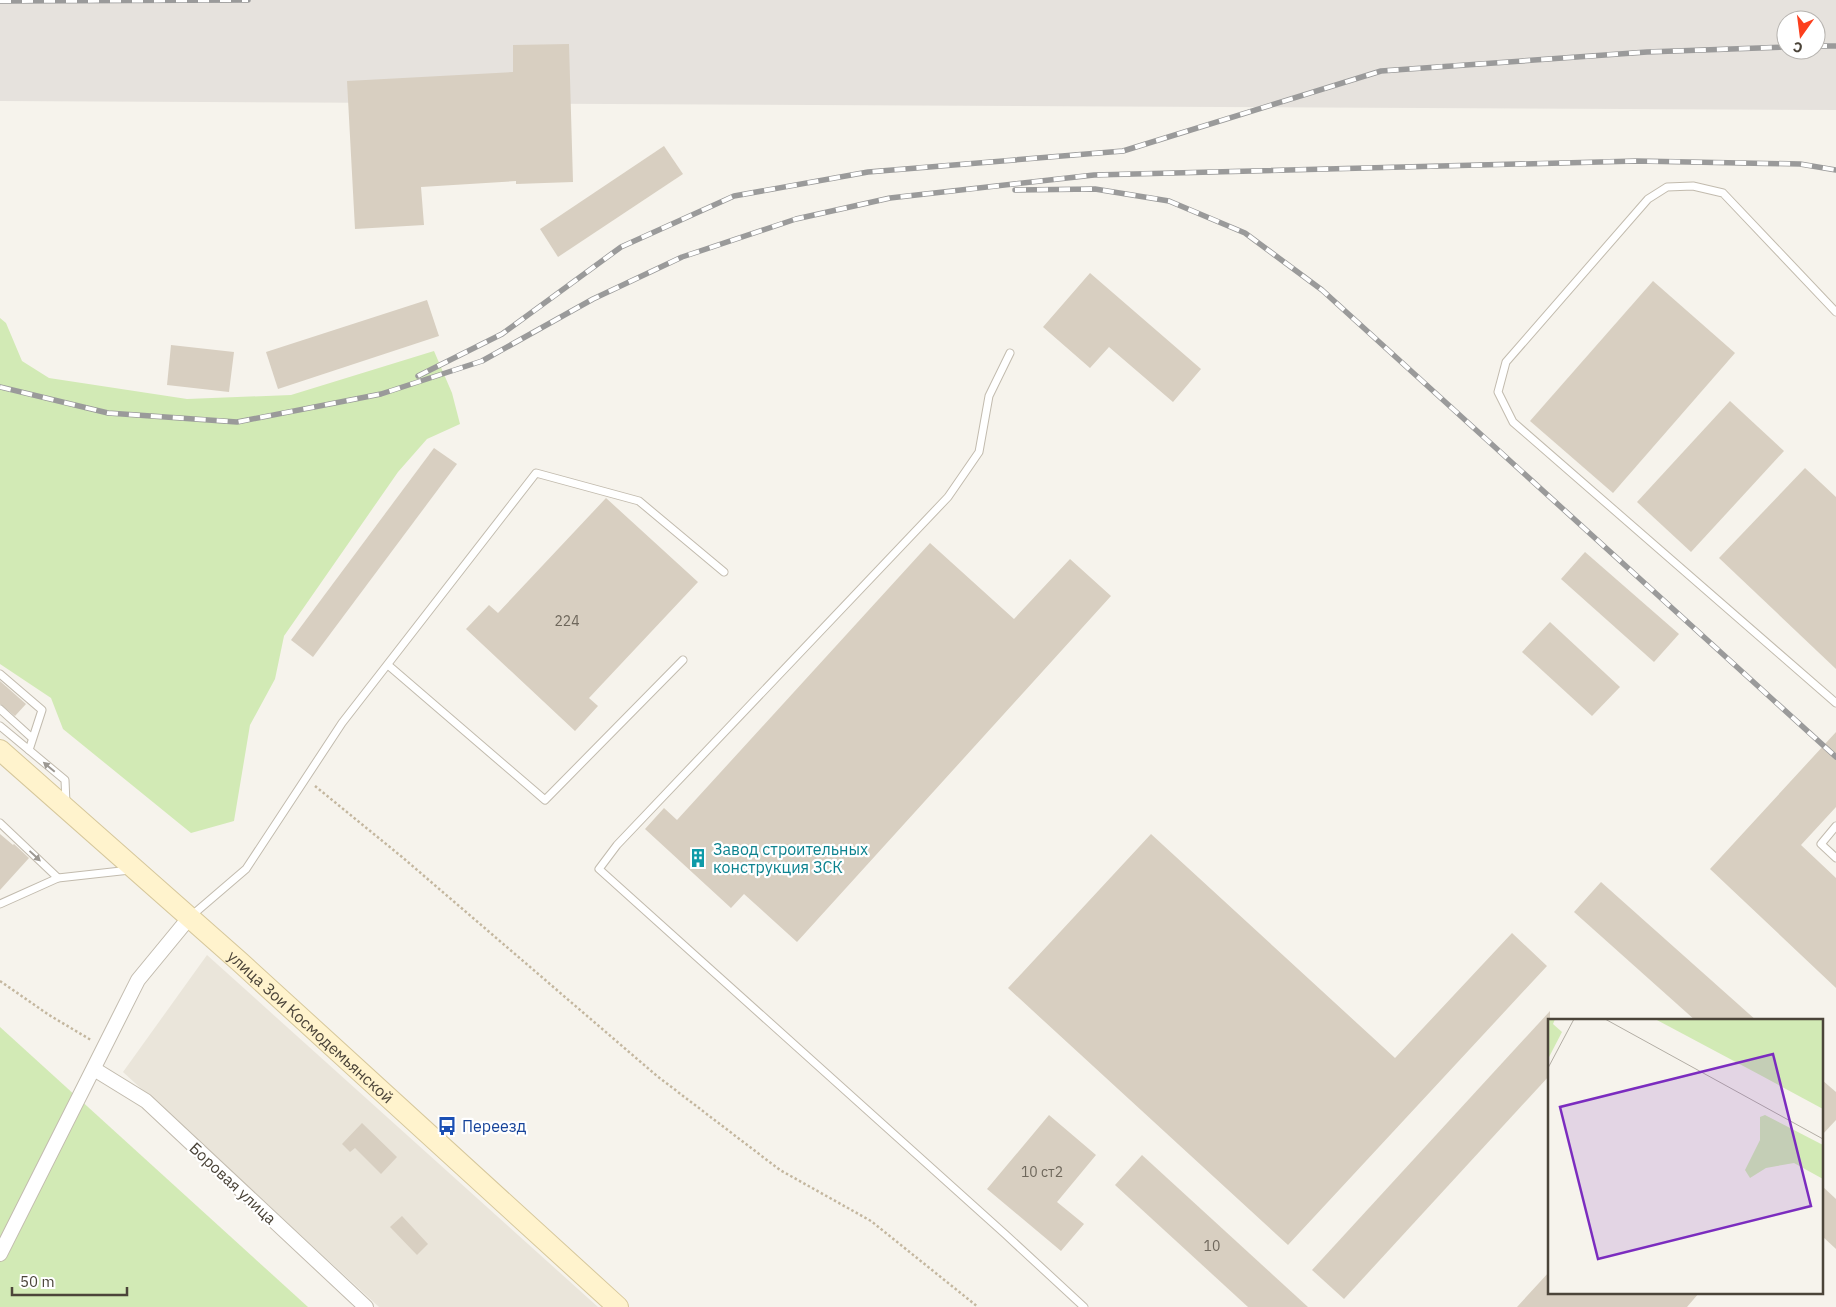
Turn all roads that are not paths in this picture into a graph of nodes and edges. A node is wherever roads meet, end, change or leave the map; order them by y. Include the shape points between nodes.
1 (1836, 312) edge
2 (1010, 353) dead end
3 (724, 572) dead end
4 (683, 660) dead end
5 (388, 665) junction
6 (0, 674) edge
7 (1836, 703) edge
8 (0, 709) edge
9 (0, 726) edge
10 (32, 738) junction
11 (0, 750) edge
12 (29, 750) junction
13 (66, 809) junction
14 (0, 823) edge
15 (1836, 826) edge
16 (1836, 858) edge
17 (135, 870) junction
18 (58, 878) junction
19 (0, 904) edge
20 (189, 918) junction
21 (94, 1069) junction
22 (0, 1254) edge
23 (366, 1307) edge
24 (618, 1307) edge
25 (1084, 1307) edge

1 - 7 lane via 1723,192 1693,186 1667,187 1648,199 1506,362 1498,392 1514,422
2 - 25 lane via 989,396 980,452 948,497 617,846 599,869
3 - 5 lane via 639,501 536,473
4 - 5 lane via 545,800
5 - 20 lane via 342,723 246,869
6 - 10 lane via 42,710
8 - 10 lane
9 - 12 lane
10 - 12 lane
11 - 13 main road, улица Зои Космодемьянской
13 -> 12 lane via 64,780
13 - 17 main road, улица Зои Космодемьянской
14 -> 18 lane
15 - 16 lane via 1821,844
17 - 18 lane
17 - 20 main road, улица Зои Космодемьянской
18 - 19 lane
20 - 21 street via 138,980
20 - 24 main road, улица Зои Космодемьянской
21 - 22 street
21 - 23 street, Боровая улица via 146,1101

